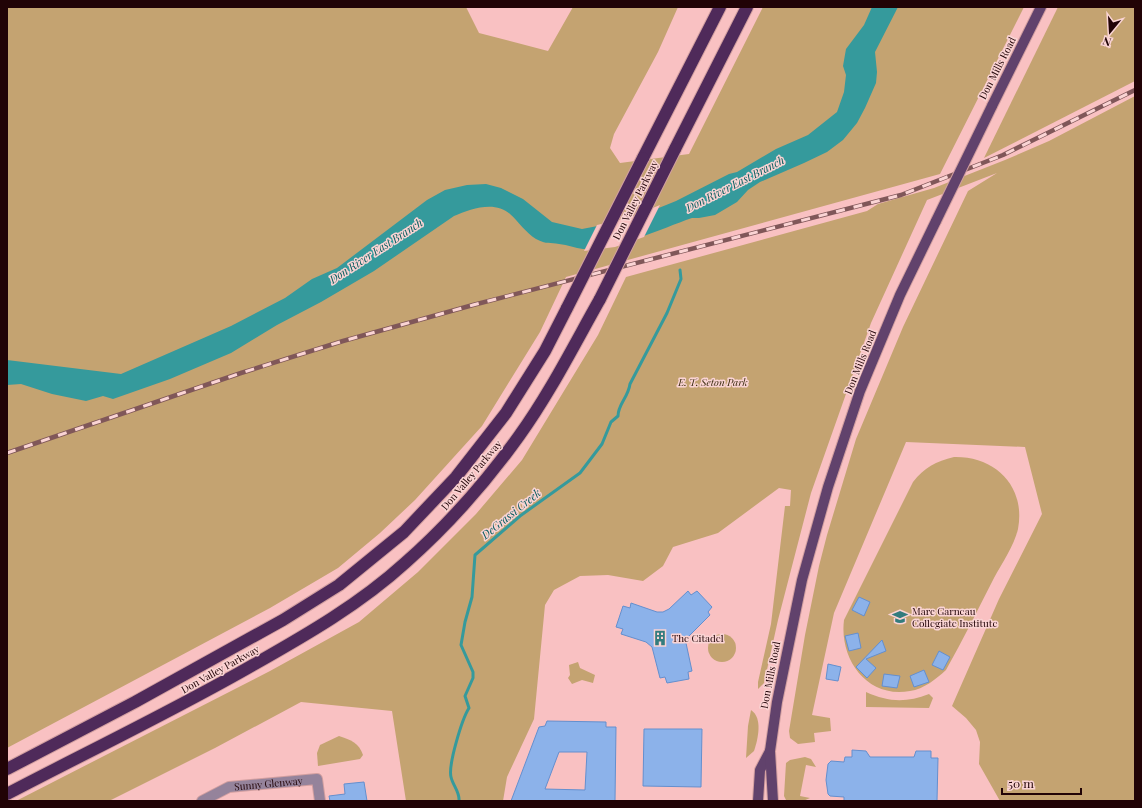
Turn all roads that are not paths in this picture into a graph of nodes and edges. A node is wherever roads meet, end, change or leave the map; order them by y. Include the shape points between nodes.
1 (720, 7) edge
2 (747, 7) edge
3 (1041, 7) edge
4 (770, 751) junction
5 (7, 769) edge
6 (7, 794) edge
7 (202, 801) edge
8 (320, 801) edge
9 (758, 801) edge
10 (773, 801) edge

1 - 5 highway, Don Valley Parkway, bridge via 545,351 506,413 456,477 404,532 339,585 284,620
2 - 6 highway, Don Valley Parkway, bridge via 600,299 563,366 519,436 461,508 405,564 351,606 299,639 138,727
3 - 4 main road, Don Mills Road, bridge via 900,295 869,371 828,487 802,580 777,702
4 - 9 main road, Don Mills Road via 760,770
4 - 10 main road, Don Mills Road
7 - 8 street, Sunny Glenway via 229,787 317,779

